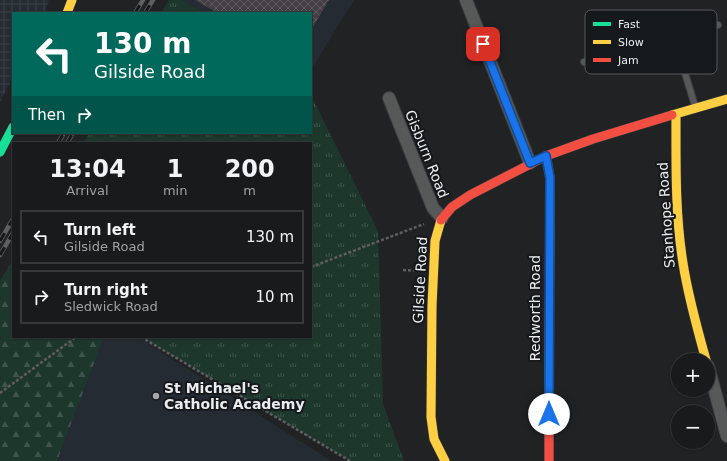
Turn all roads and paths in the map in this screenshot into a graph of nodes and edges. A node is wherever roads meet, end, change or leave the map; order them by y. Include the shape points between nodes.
1 (72, 0) edge
2 (466, 0) edge
3 (67, 12) edge
4 (685, 74) edge
5 (389, 98) dead end
6 (727, 99) edge
7 (696, 108) junction
8 (676, 114) junction
9 (12, 129) edge
10 (0, 152) edge
11 (546, 156) junction
12 (530, 163) junction
13 (442, 218) junction
14 (312, 267) edge
15 (75, 338) edge
16 (143, 338) edge
17 (704, 353) edge
18 (0, 392) edge
19 (715, 392) edge
20 (727, 436) edge
21 (350, 461) edge
22 (445, 461) edge
23 (549, 461) edge

1 - 3 street
2 - 12 street
4 - 7 lane
5 - 13 street, Gisburn Road via 433,208
6 - 7 street, Gilside Road
7 - 8 street, Gilside Road
8 - 11 street, Gilside Road
8 - 17 street, Stanhope Road via 681,248
9 - 10 street
11 - 12 street, Gilside Road
11 - 23 street, Redworth Road via 550,178
12 - 13 street, Gilside Road via 470,195 452,207
13 - 14 path
13 - 22 street, Gilside Road via 435,241 431,417 434,439
15 - 18 path
16 - 21 path
19 - 20 street

